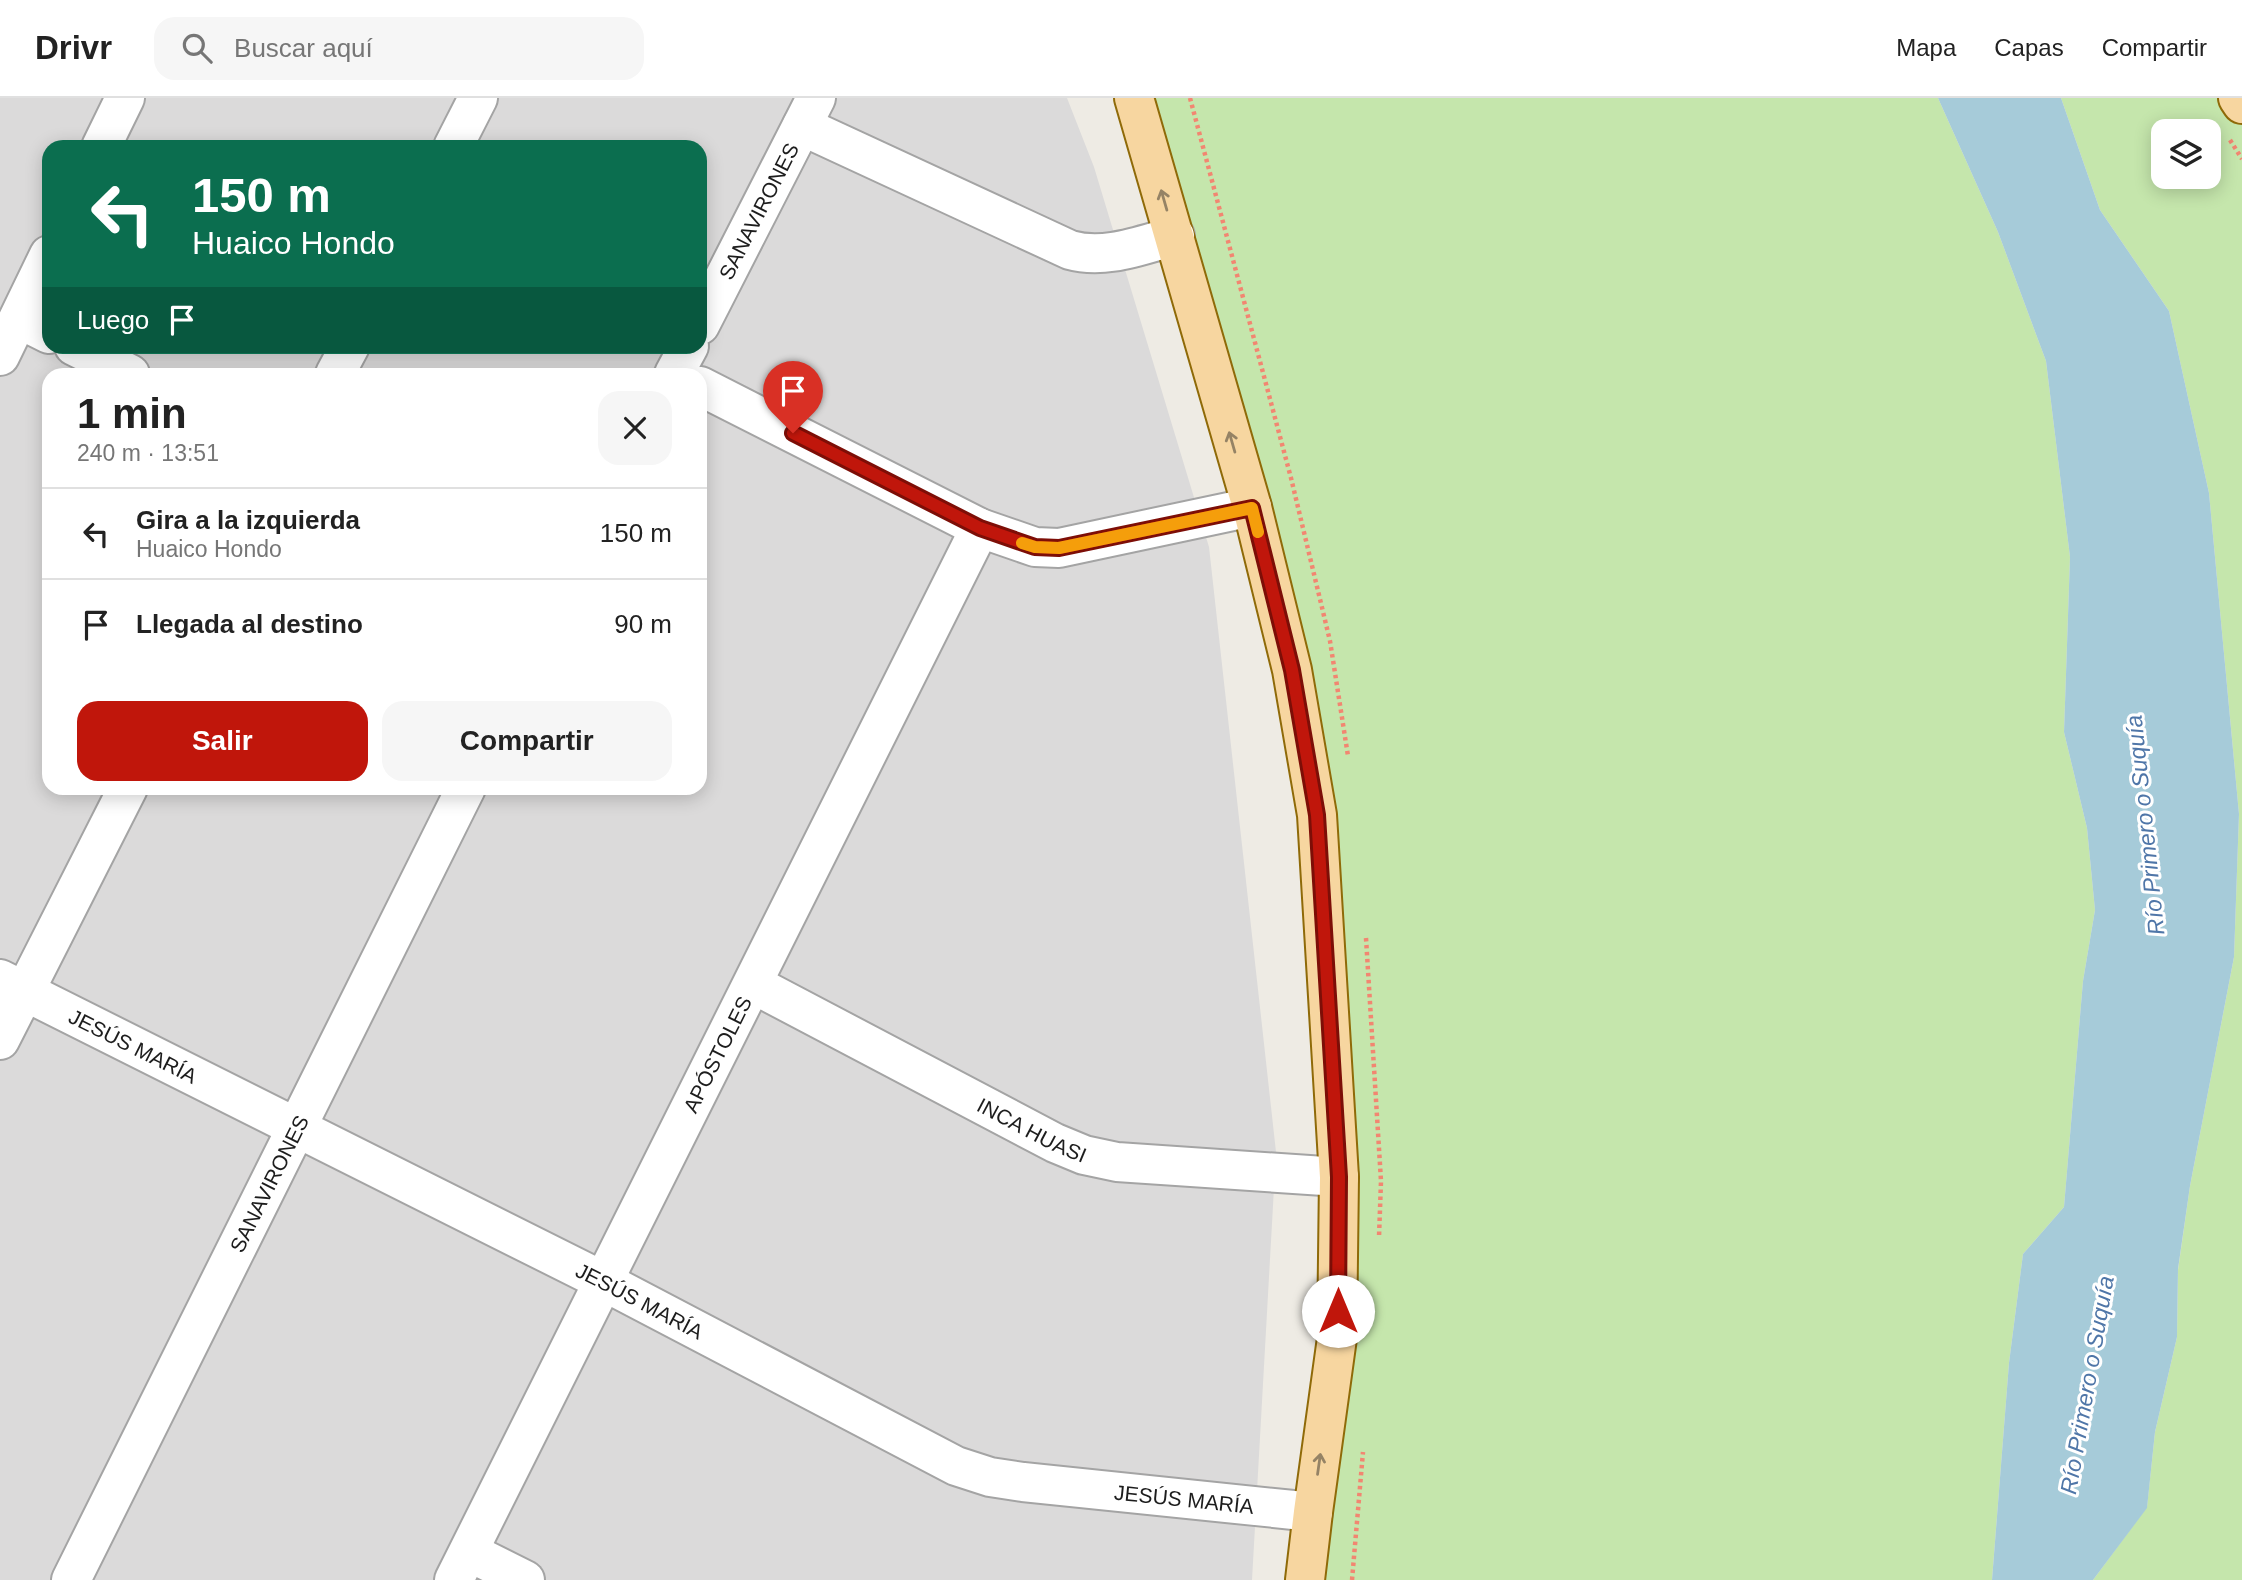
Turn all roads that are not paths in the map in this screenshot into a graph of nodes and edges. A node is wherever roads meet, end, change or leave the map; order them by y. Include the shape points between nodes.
1 (125, 98) edge
2 (478, 98) edge
3 (1134, 98) edge
4 (2238, 98) edge
5 (2242, 104) edge
6 (809, 112) edge
7 (104, 140) edge
8 (457, 140) edge
9 (1174, 236) junction
10 (42, 288) edge
11 (707, 311) edge
12 (34, 326) edge
13 (90, 354) edge
14 (0, 356) edge
15 (118, 368) edge
16 (707, 384) edge
17 (1252, 508) junction
18 (980, 528) junction
19 (124, 795) edge
20 (463, 795) edge
21 (753, 984) junction
22 (13, 985) edge
23 (0, 1040) edge
24 (296, 1127) junction
25 (1339, 1177) junction
26 (603, 1281) junction
27 (1312, 1512) junction
28 (461, 1566) edge
29 (71, 1580) edge
30 (525, 1580) edge
31 (1305, 1580) edge

1 - 7 street
2 - 8 street
9 -> 3 main road
4 - 5 main road
6 - 9 street via 1070,250 1107,254
6 - 11 street, SANAVIRONES
17 -> 9 main road
10 - 12 street
12 - 14 street
13 - 15 street
16 - 18 street
17 - 18 street via 1059,548 1035,547
17 - 25 main road via 1292,670 1317,815
18 - 21 street, APÓSTOLES
19 - 22 street
20 - 24 street, SANAVIRONES
21 - 25 street, INCA HUASI via 1084,1155 1116,1162
21 - 26 street, APÓSTOLES
22 - 23 street
22 - 24 street, JESÚS MARÍA
24 - 26 street, JESÚS MARÍA
24 - 29 street, SANAVIRONES
27 -> 25 main road via 1338,1338
26 - 27 street, JESÚS MARÍA via 956,1466 990,1477
26 - 28 street, APÓSTOLES
27 - 31 main road
28 - 30 street

